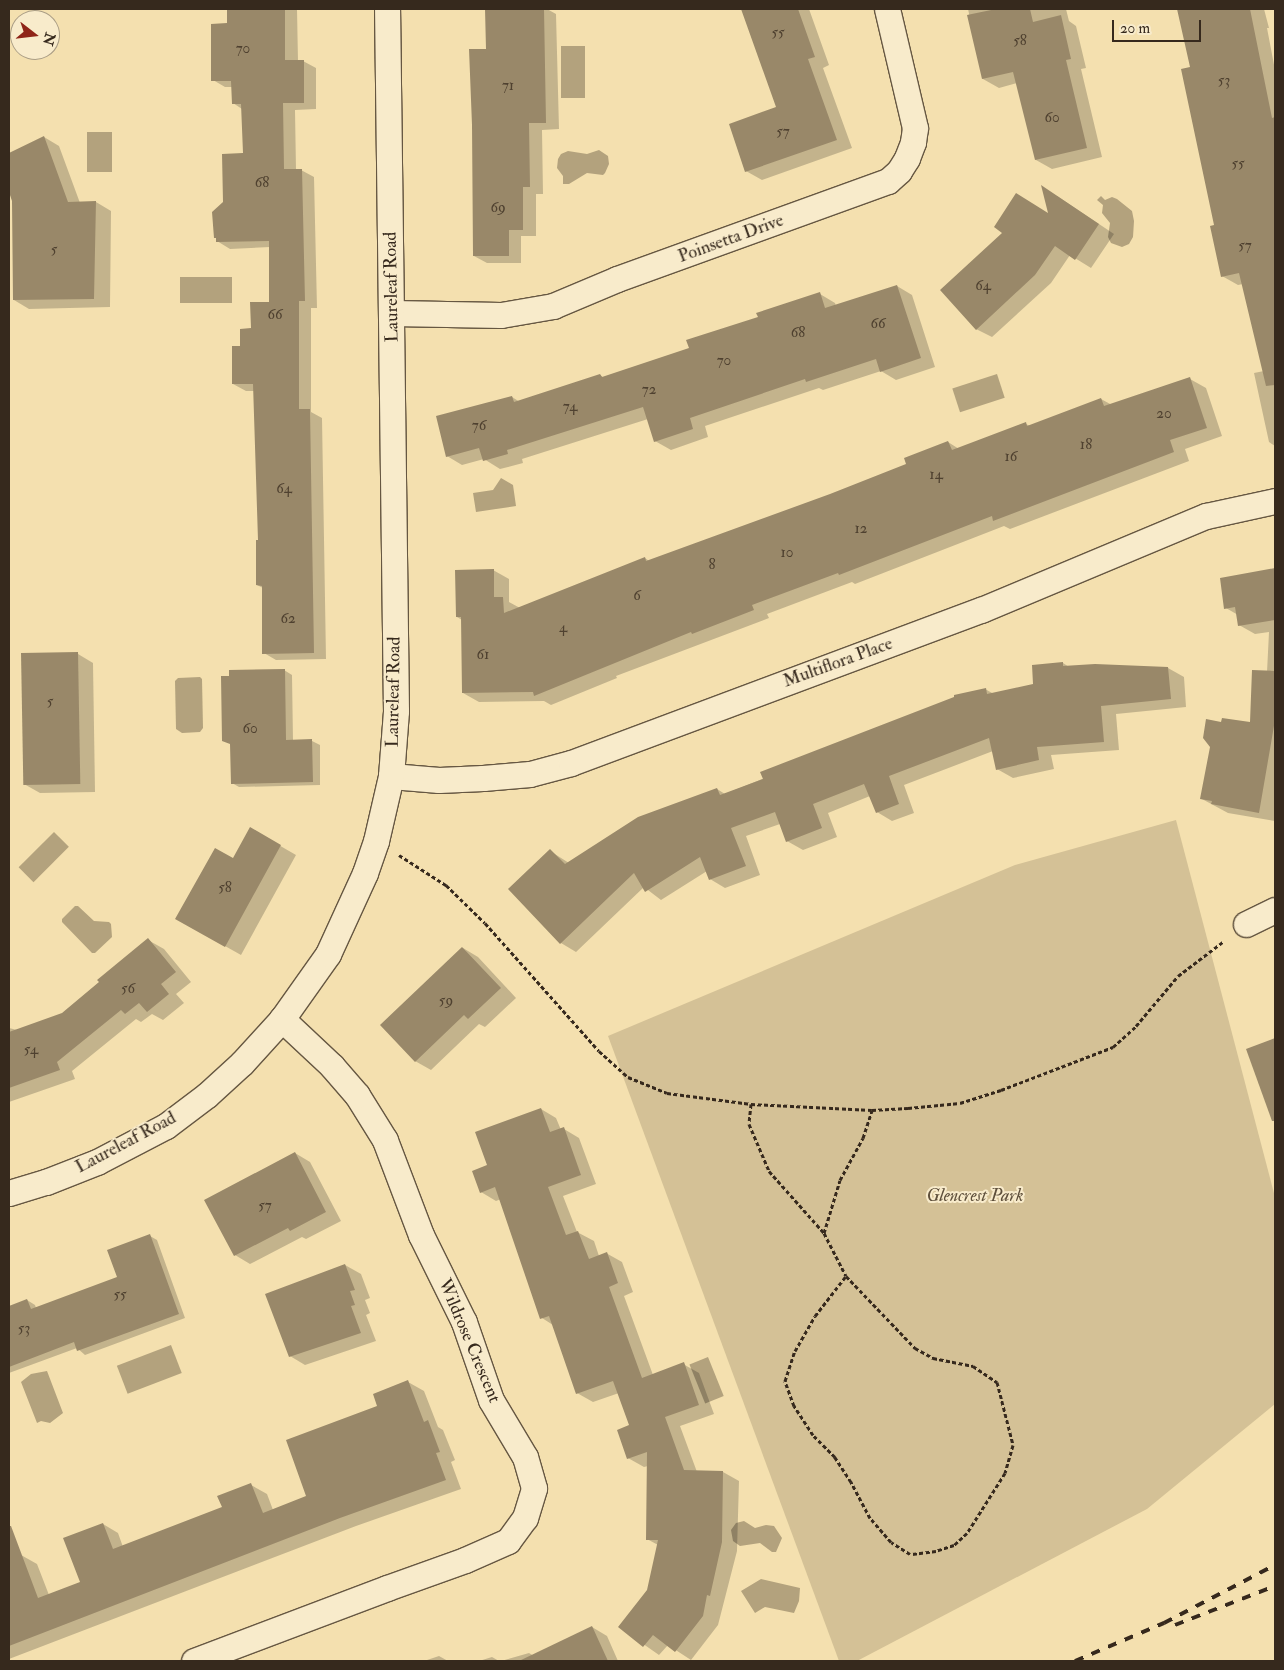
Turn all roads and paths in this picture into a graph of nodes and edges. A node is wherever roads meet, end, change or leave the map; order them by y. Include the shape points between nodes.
1 (387, 9) edge
2 (887, 9) edge
3 (392, 313) junction
4 (1275, 501) edge
5 (391, 776) junction
6 (376, 841) junction
7 (1275, 910) edge
8 (1246, 924) joint
9 (282, 1019) junction
10 (751, 1104) junction
11 (872, 1110) junction
12 (9, 1193) edge
13 (824, 1233) junction
14 (846, 1276) junction
15 (194, 1661) edge

1 - 3 street, Laureleaf Road
2 - 3 street, Poinsetta Drive via 914,128 914,142 908,158 888,182 618,279 553,306 501,315
3 - 5 street, Laureleaf Road via 396,711
4 - 5 street, Multiflora Place via 1206,516 981,610 571,763 530,774 483,778 439,780
5 - 6 street, Laureleaf Road
6 - 9 street, Laureleaf Road via 365,874 328,954
6 - 10 path via 446,885 485,923 599,1051 628,1077 667,1093
7 - 8 street
8 - 11 path via 1178,976 1136,1026 1113,1047 960,1103
9 - 12 street, Laureleaf Road via 214,1089 166,1126 97,1162
9 - 15 street, Wildrose Crescent via 332,1066 357,1095 385,1140 421,1235 464,1322 491,1400 524,1457 534,1488 525,1518 508,1541
10 - 11 path
10 - 13 path via 749,1124 770,1170
11 - 13 path via 863,1138 840,1180
13 - 14 path
14 - 14 path via 915,1348 933,1358 973,1366 996,1382 1013,1445 1005,1473 967,1533 954,1545 910,1554 891,1542 870,1518 834,1457 813,1435 794,1406 786,1380 794,1351 815,1316

